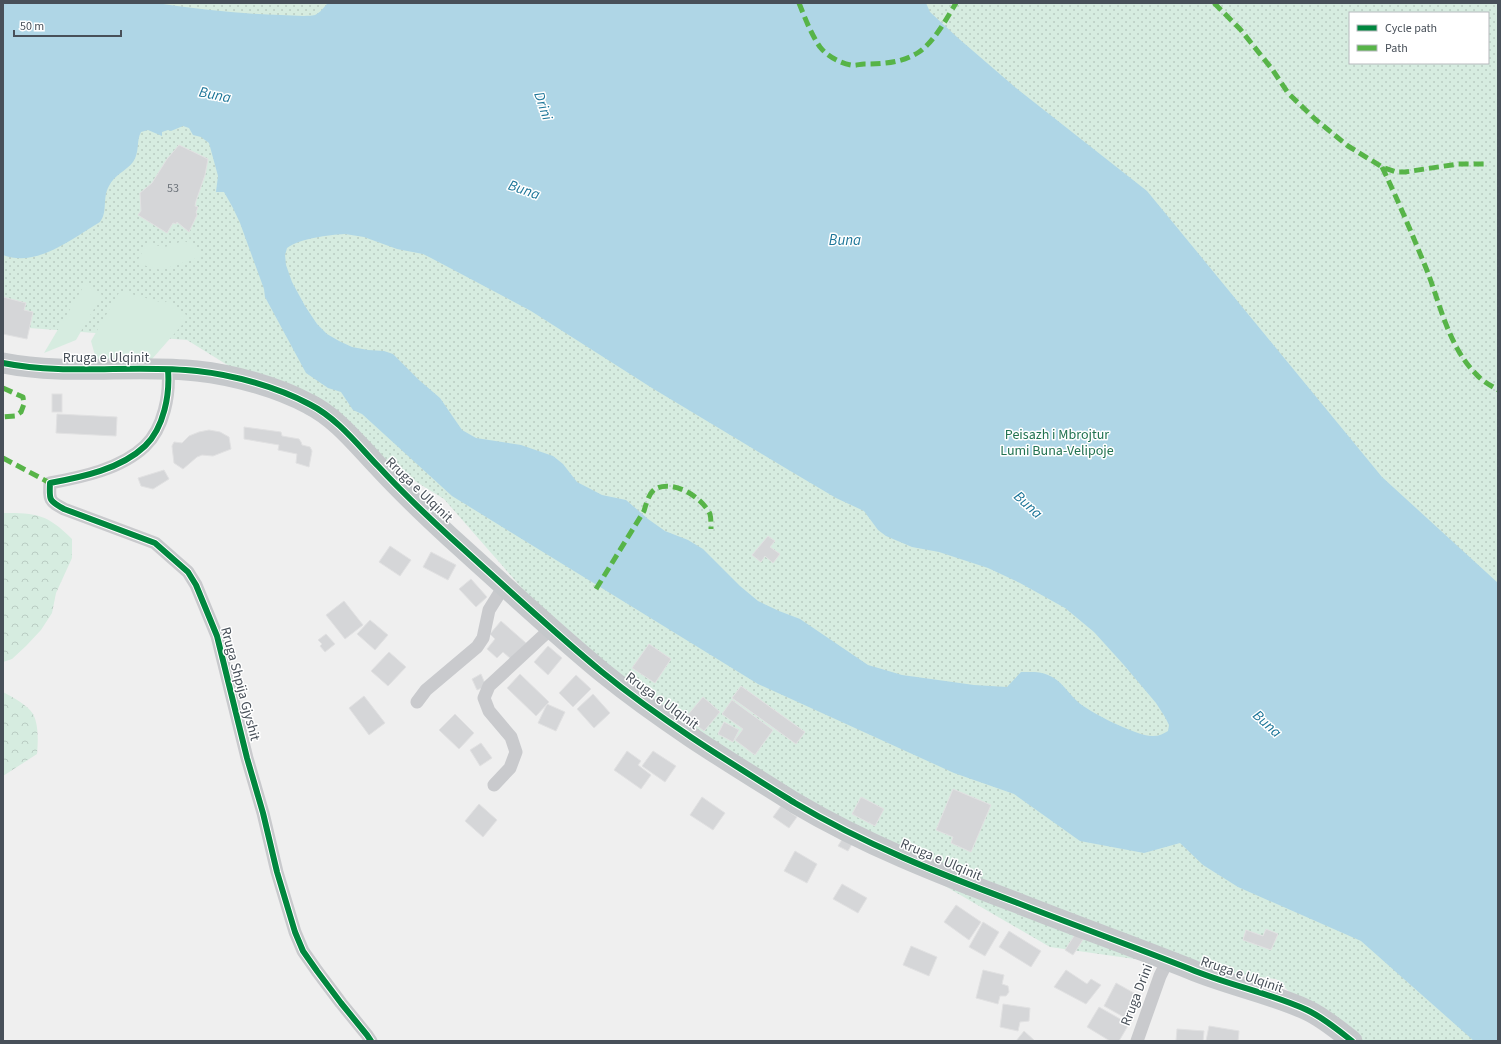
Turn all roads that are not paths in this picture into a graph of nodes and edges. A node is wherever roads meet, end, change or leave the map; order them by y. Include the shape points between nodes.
1 (3, 363) edge
2 (168, 370) junction
3 (506, 587) junction
4 (548, 625) junction
5 (417, 702) dead end
6 (494, 785) dead end
7 (1168, 960) junction
8 (371, 1041) edge
9 (1137, 1041) edge
10 (1352, 1041) edge

1 - 2 main road, Rruga e Ulqinit via 47,370
2 - 3 main road, Rruga e Ulqinit via 218,374 257,384 293,396 327,414 409,499
2 - 8 street, Rruga Shpija Gjyshit via 167,404 155,434 146,446 123,461 104,469 50,483 49,497 54,504 64,510 155,543 188,572 196,585 216,636 295,932 303,951
3 - 4 main road, Rruga e Ulqinit
3 - 5 street via 489,610 483,638 477,648 426,690
4 - 6 street via 544,635 490,686 484,698 489,711 511,737 516,752 510,768
4 - 7 main road, Rruga e Ulqinit via 603,673 686,734 818,816 939,873
7 - 9 street, Rruga Drini
7 - 10 main road, Rruga e Ulqinit via 1309,1011

